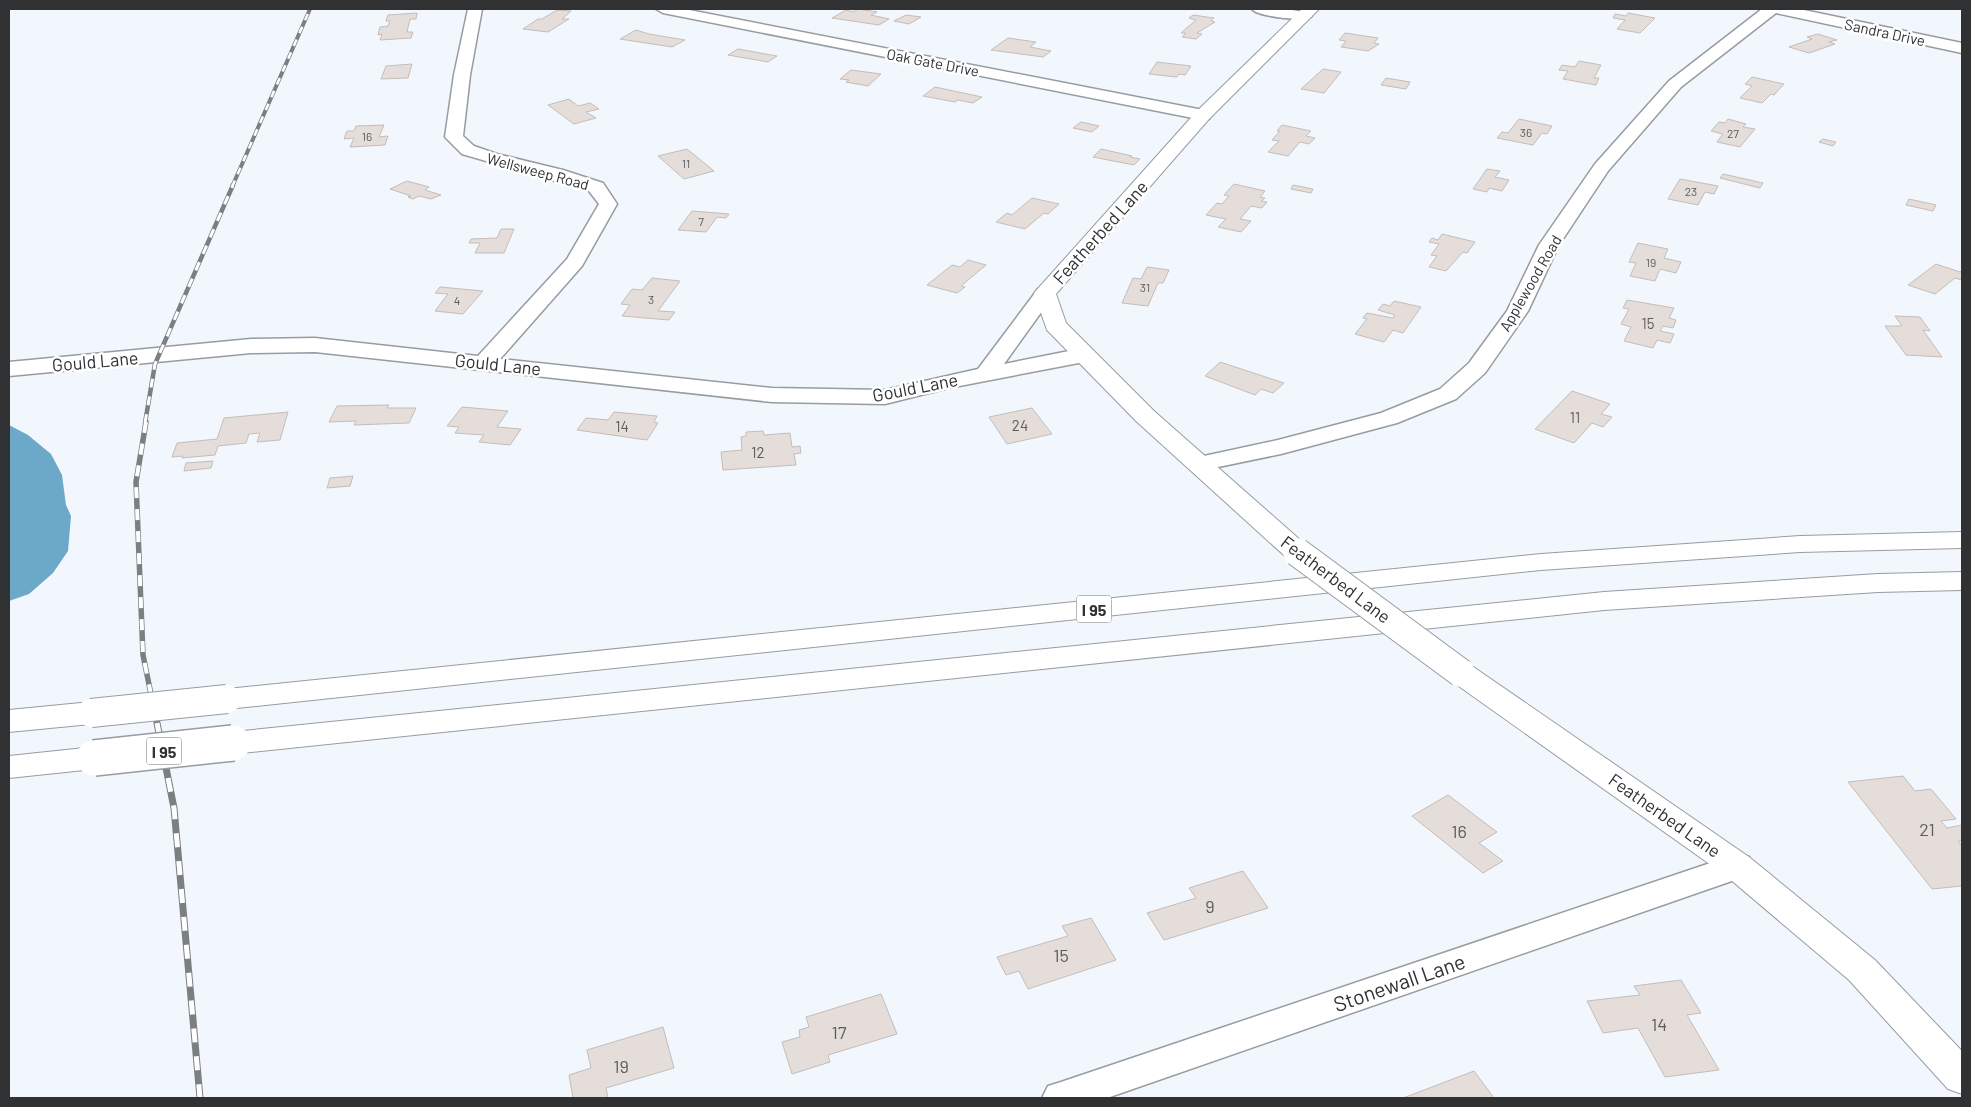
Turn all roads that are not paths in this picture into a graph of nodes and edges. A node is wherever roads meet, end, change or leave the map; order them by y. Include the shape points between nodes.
1 (474, 9) edge
2 (663, 9) edge
3 (1259, 9) edge
4 (1771, 9) edge
5 (1779, 9) edge
6 (1308, 12) edge
7 (1962, 48) edge
8 (1203, 115) junction
9 (1045, 293) junction
10 (1084, 354) junction
11 (485, 362) junction
12 (9, 369) edge
13 (985, 374) junction
14 (1199, 464) junction
15 (1962, 526) edge
16 (1962, 540) edge
17 (1800, 544) junction
18 (1962, 581) edge
19 (9, 721) edge
20 (9, 766) edge
21 (1737, 866) junction
22 (1962, 1077) edge
23 (1061, 1098) edge

1 - 11 street, Wellsweep Road via 454,138 468,150 491,158 596,187 608,204 575,262
2 - 8 street, Oak Gate Drive
3 - 6 street
4 - 14 street, Applewood Road via 1676,84 1601,168 1549,245 1517,311 1477,368 1448,394 1390,418 1281,447
5 - 7 street, Sandra Drive
6 - 8 main road, Featherbed Lane
8 - 9 main road, Featherbed Lane
9 - 10 main road, Featherbed Lane via 1055,326
9 - 13 street
10 - 13 street, Gould Lane
10 - 14 main road, Featherbed Lane via 1145,416
11 - 12 street, Gould Lane via 315,345 251,346
11 - 13 street, Gould Lane via 772,395 845,398 885,397
14 - 21 main road, Featherbed Lane, bridge via 1297,552 1461,673
15 - 17 main road
16 - 17 main road, I 95
17 - 19 main road, I 95, bridge via 1541,562
18 - 20 main road, I 95, bridge via 1878,583 1604,601
21 - 22 main road, Featherbed Lane via 1862,970
21 - 23 street, Stonewall Lane

